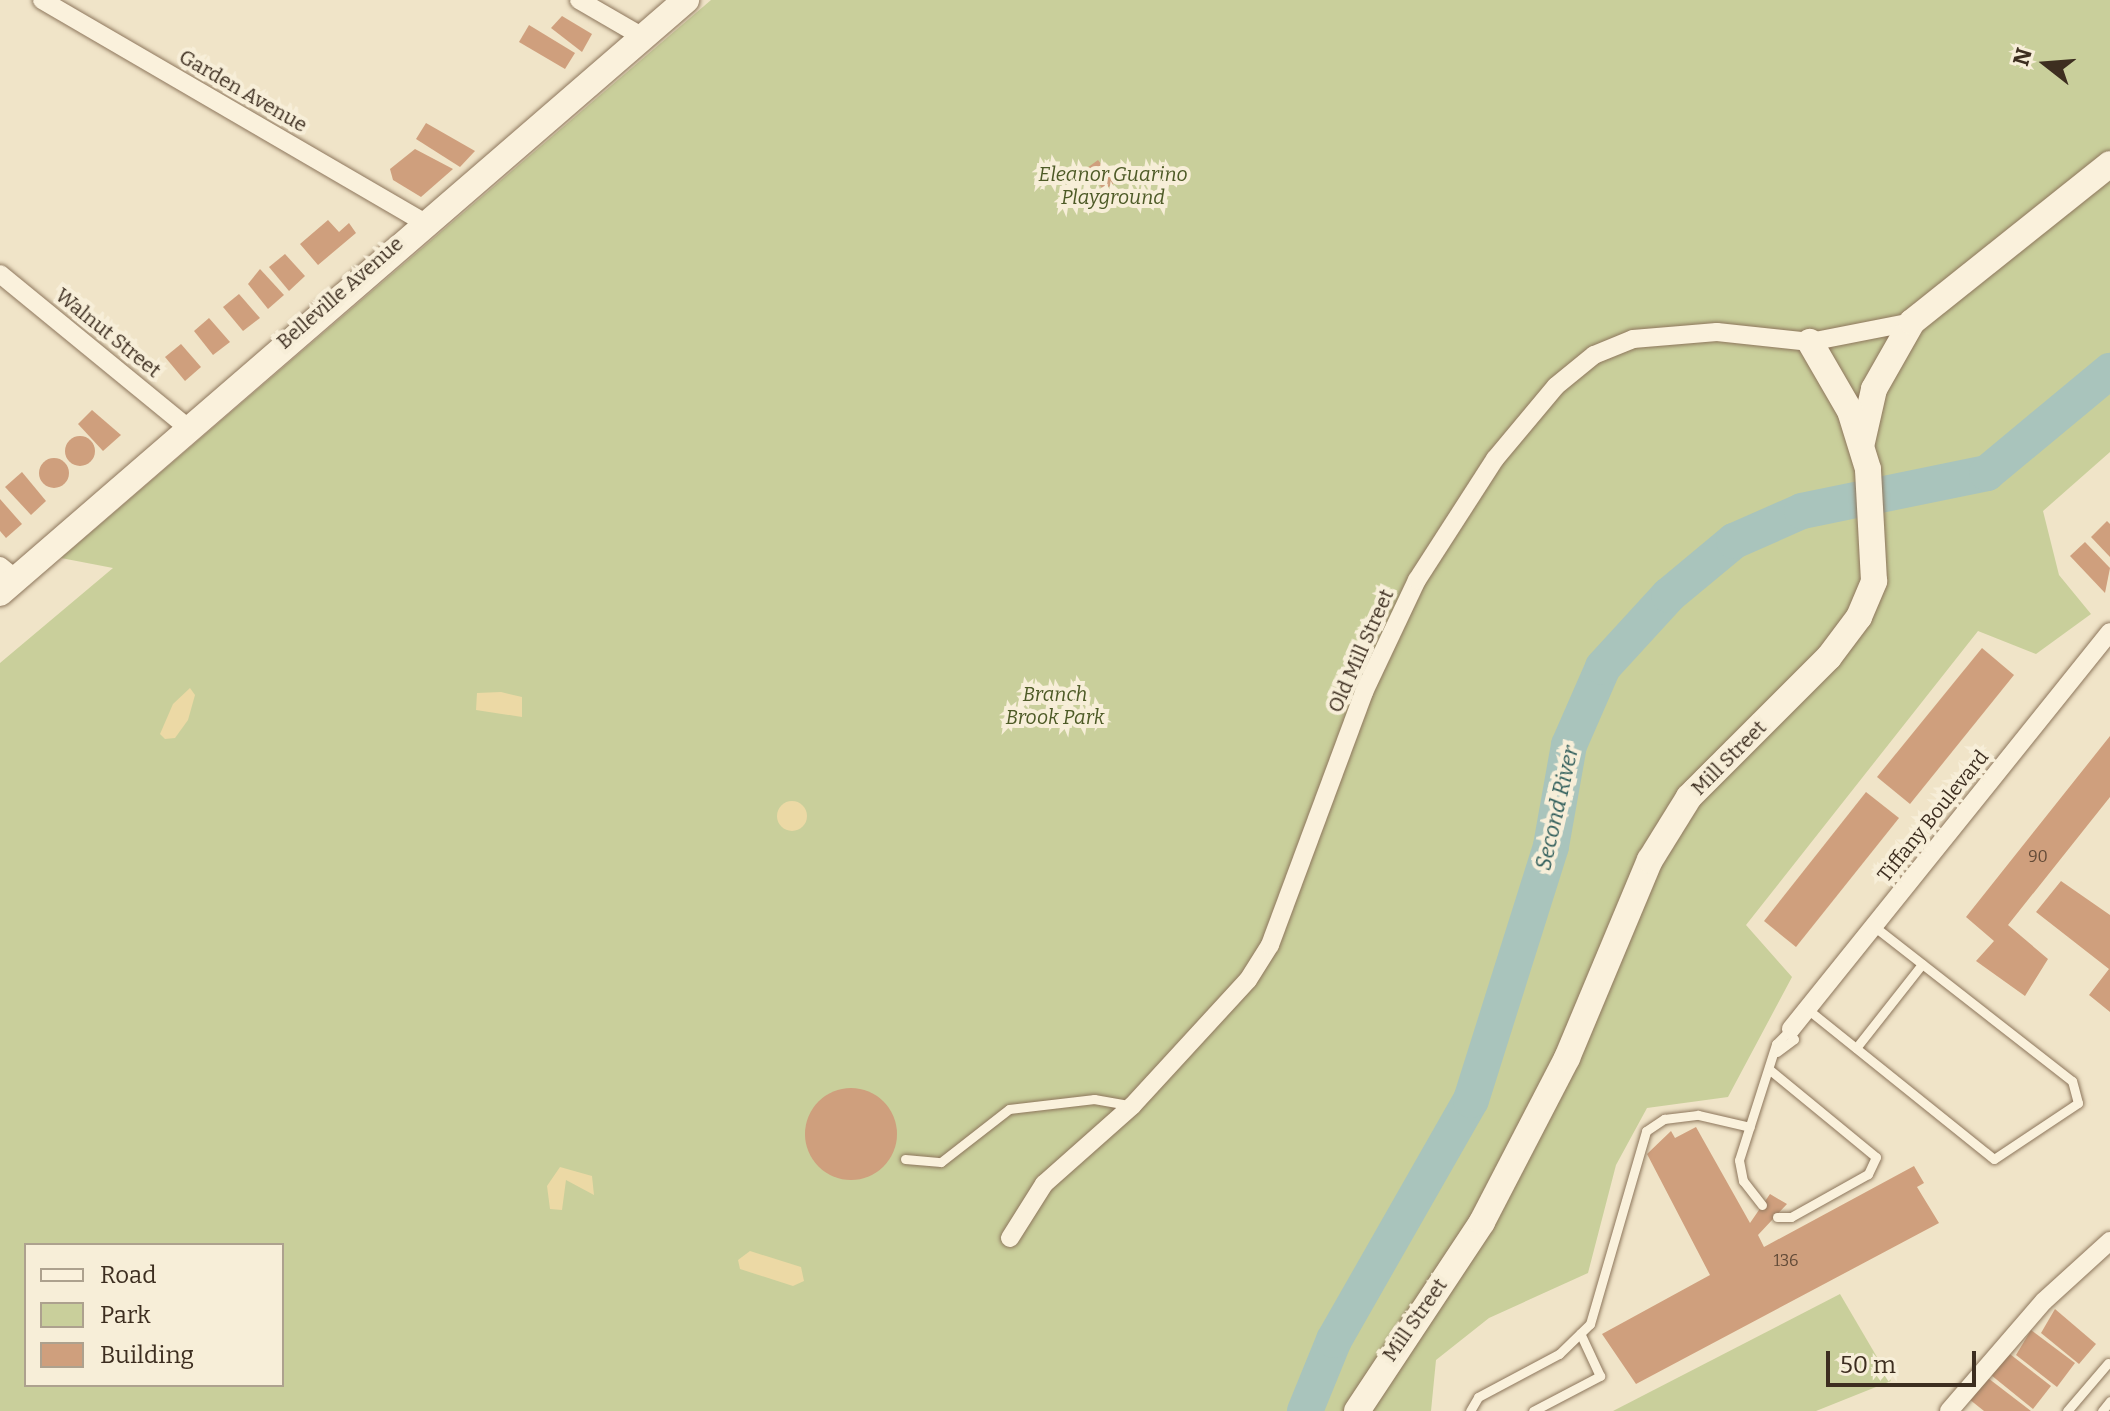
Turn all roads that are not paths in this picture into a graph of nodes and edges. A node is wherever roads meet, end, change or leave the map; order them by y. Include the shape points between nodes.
1 (42, 0) edge
2 (579, 0) edge
3 (686, 0) edge
4 (641, 36) junction
5 (2110, 164) edge
6 (422, 221) junction
7 (0, 274) edge
8 (1912, 322) junction
9 (1810, 342) junction
10 (187, 427) junction
11 (1861, 445) junction
12 (5, 580) edge
13 (2110, 632) edge
14 (1872, 925) junction
15 (1922, 964) junction
16 (1806, 1008) junction
17 (1790, 1030) joint
18 (1856, 1048) junction
19 (1770, 1070) junction
20 (1132, 1106) junction
21 (1750, 1127) junction
22 (905, 1159) dead end
23 (1762, 1205) dead end
24 (1777, 1217) dead end
25 (1010, 1238) dead end
26 (2110, 1241) edge
27 (1580, 1333) junction
28 (2108, 1363) edge
29 (2110, 1401) edge
30 (1357, 1411) edge
31 (1470, 1411) edge
32 (1533, 1411) edge
33 (1949, 1411) edge
34 (2067, 1411) edge
35 (2102, 1411) edge

1 - 6 street, Garden Avenue
2 - 4 street
3 - 4 street, Belleville Avenue
4 - 6 street, Belleville Avenue
5 - 8 street, Mill Street
6 - 10 street, Belleville Avenue
7 - 10 street, Walnut Street
8 - 9 street, Old Mill Street
8 - 11 street, Mill Street via 1874,389
9 - 11 street
9 - 20 street, Old Mill Street via 1717,332 1633,339 1594,355 1556,386 1495,459 1411,592 1364,692 1270,945 1224,1008
10 - 12 street, Belleville Avenue
11 - 30 street, Mill Street via 1874,581 1829,657 1689,797 1650,860 1567,1058 1496,1196
13 - 14 street, Tiffany Boulevard
14 - 15 lane
14 - 16 street, Tiffany Boulevard
15 - 18 lane
15 - 18 lane via 2072,1081 2078,1103 1994,1159
16 - 17 street, Tiffany Boulevard
16 - 18 lane
17 - 19 lane via 1794,1039 1777,1052
19 - 21 lane
19 - 24 lane via 1875,1151 1868,1174
20 - 22 lane via 1094,1099 1009,1109 941,1162
20 - 25 street, Old Mill Street via 1044,1184
21 - 23 lane via 1739,1167
21 - 27 lane via 1698,1115 1664,1119 1646,1131 1614,1257
26 - 33 street via 2044,1301
27 - 31 lane via 1559,1354 1478,1397
27 - 32 lane via 1600,1376
28 - 34 lane
29 - 35 lane

